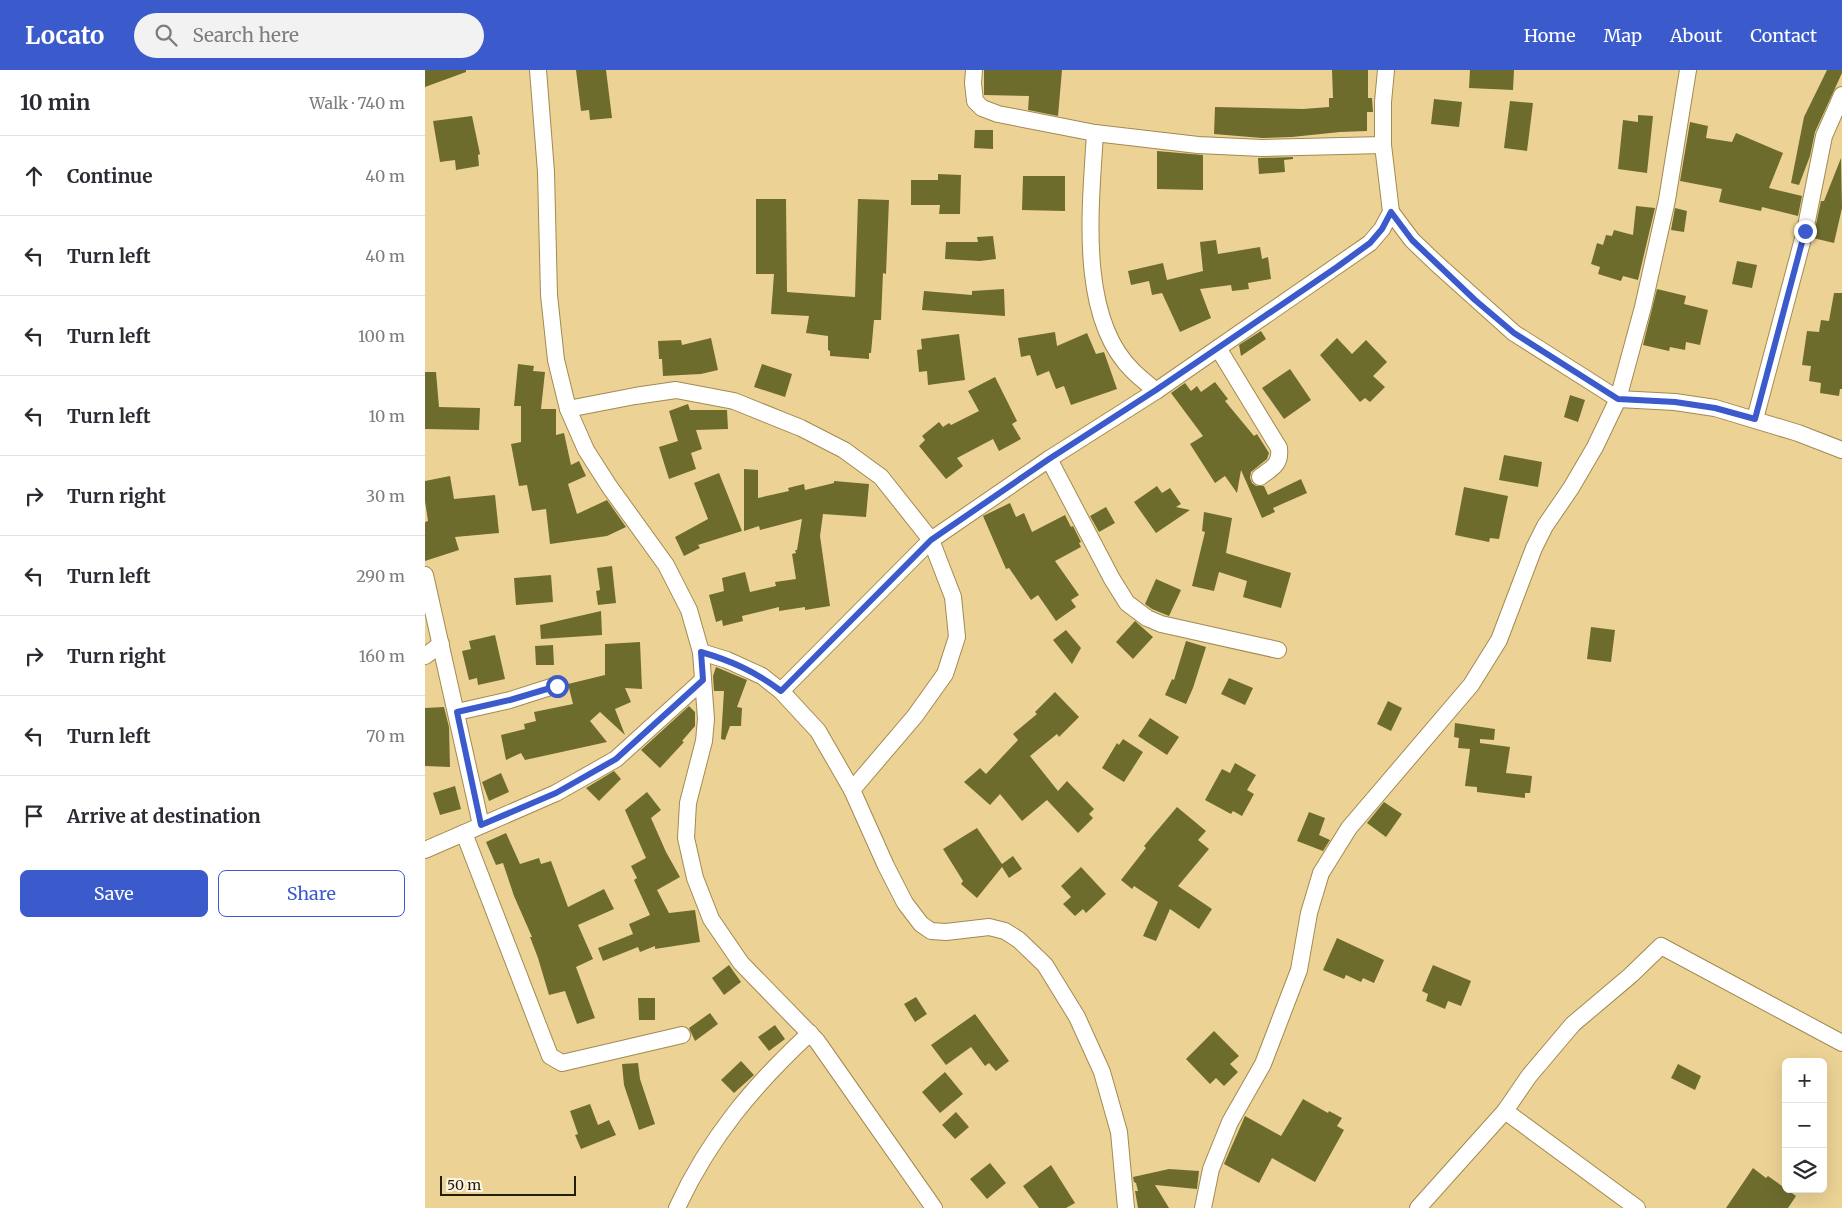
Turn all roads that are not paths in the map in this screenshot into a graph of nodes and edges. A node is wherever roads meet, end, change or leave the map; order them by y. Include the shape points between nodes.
1 (538, 70) edge
2 (974, 70) edge
3 (1386, 70) edge
4 (1688, 70) edge
5 (1842, 95) edge
6 (1095, 133) junction
7 (1383, 145) junction
8 (1391, 212) junction
9 (1218, 348) junction
10 (1156, 390) junction
11 (1618, 399) junction
12 (568, 409) junction
13 (1755, 419) junction
14 (1842, 450) edge
15 (1049, 459) junction
16 (1260, 477) dead end
17 (931, 540) junction
18 (425, 576) edge
19 (441, 644) junction
20 (1279, 650) dead end
21 (701, 652) junction
22 (425, 656) edge
23 (703, 680) junction
24 (557, 686) dead end
25 (781, 691) junction
26 (457, 712) junction
27 (853, 790) junction
28 (481, 825) junction
29 (464, 833) junction
30 (425, 850) edge
31 (810, 1033) junction
32 (681, 1035) dead end
33 (1842, 1043) edge
34 (1505, 1111) junction
35 (677, 1208) edge
36 (934, 1208) edge
37 (1126, 1208) edge
38 (1203, 1208) edge
39 (1418, 1208) edge
40 (1637, 1208) edge

1 - 12 street via 546,172 549,295 556,360
2 - 6 street via 975,101 982,108
3 - 7 street
4 - 11 street via 1667,200
5 - 13 street via 1824,136 1805,231
6 - 7 street via 1198,145 1262,148
6 - 10 street via 1091,248 1094,286 1103,323 1115,348 1132,371
7 - 8 street
8 - 9 street via 1370,243
8 - 11 street via 1412,240 1514,333
9 - 10 street
9 - 16 street via 1279,448 1278,462
10 - 15 street
11 - 13 street via 1675,402
11 - 38 street via 1595,447 1545,526 1494,647 1471,685 1349,828 1321,873 1309,913 1299,970 1263,1064 1230,1122 1211,1169
12 - 17 street via 676,390 734,401 801,428 844,450 881,477
12 - 21 street via 609,486 667,566 689,610
13 - 14 street
15 - 17 street
15 - 20 street via 1112,579 1137,611 1161,624
17 - 25 street
17 - 27 street via 953,597 957,637 945,674 915,716
18 - 19 street
19 - 22 street
19 - 26 street
21 - 23 street
21 - 25 street via 762,676
23 - 28 street via 616,759 556,793
23 - 31 street via 704,741 688,803 686,838 695,878 711,919 741,963
24 - 26 street
25 - 27 street via 818,730
26 - 28 street
27 - 37 street via 886,866 905,903 921,924 931,930 946,932 989,927 1005,930 1045,965 1077,1016 1102,1072 1119,1132
28 - 29 street
29 - 30 street
29 - 32 street via 550,1056 562,1063
31 - 35 street via 750,1093 713,1142
31 - 36 street
33 - 34 street via 1661,946 1573,1024 1529,1076
34 - 39 street
34 - 40 street

